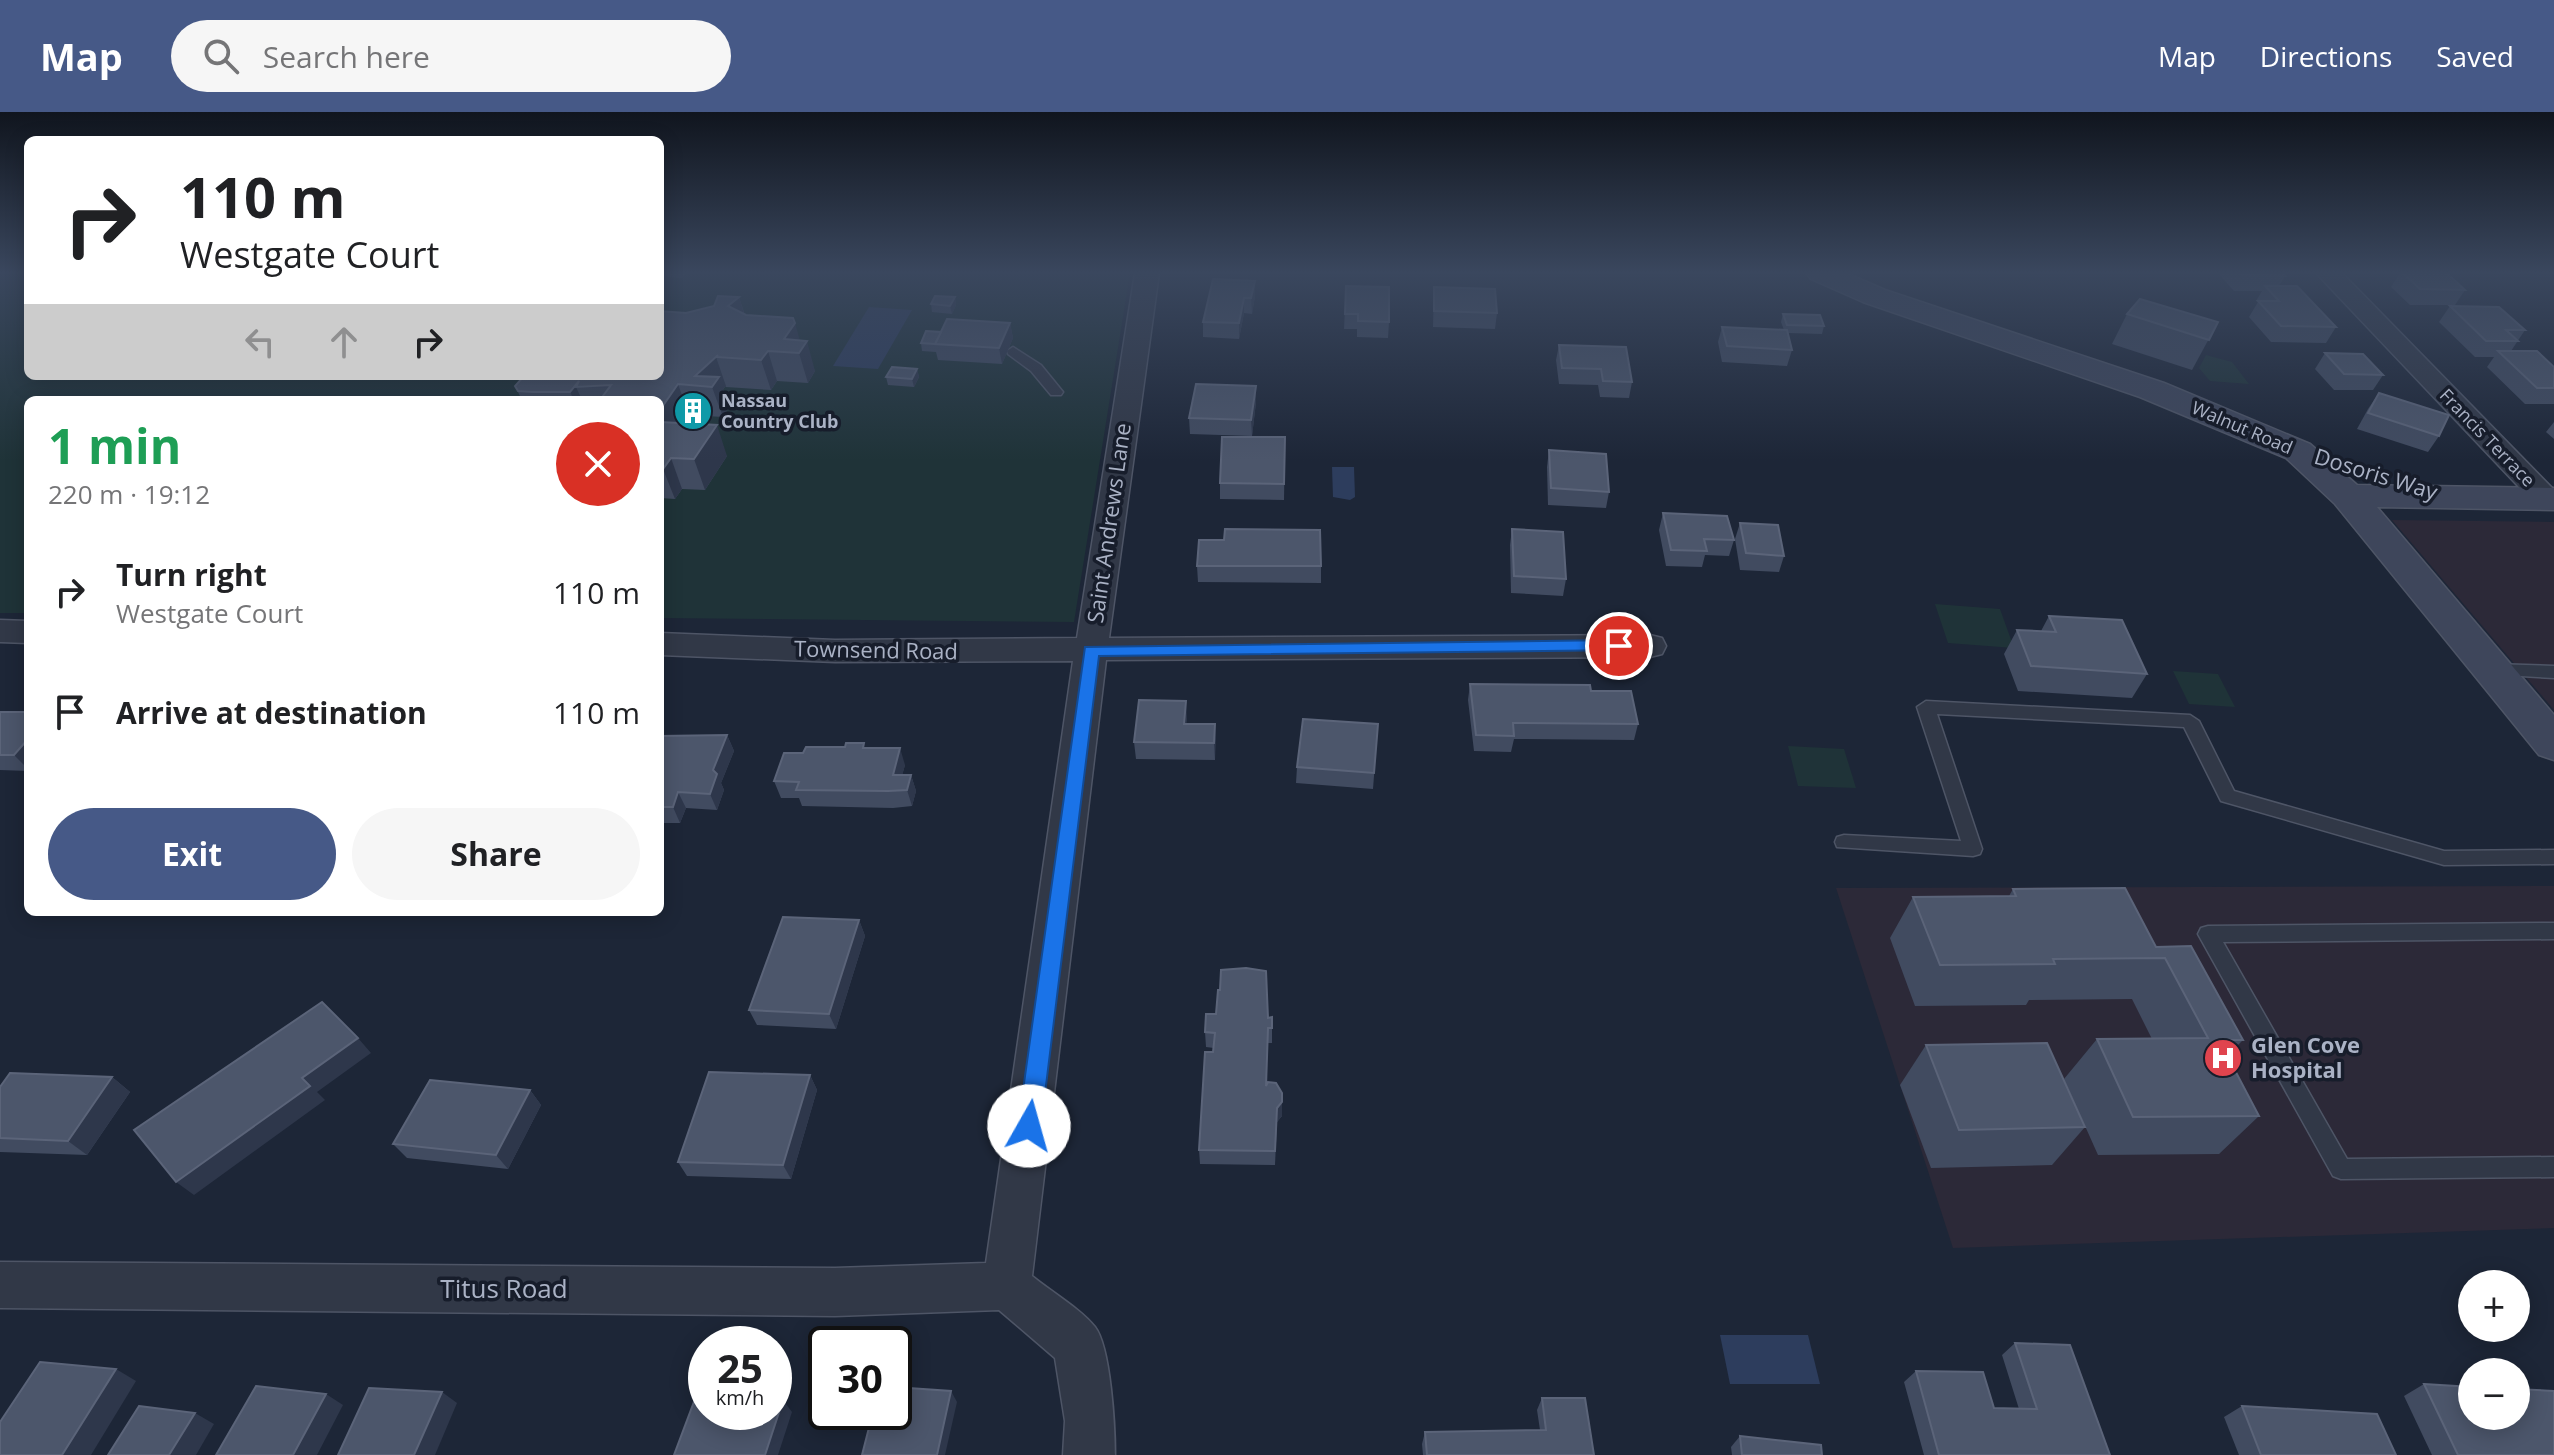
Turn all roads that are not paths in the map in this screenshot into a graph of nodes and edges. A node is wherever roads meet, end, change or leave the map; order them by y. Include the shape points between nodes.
1 (1138, 336) edge
2 (1991, 336) edge
3 (2390, 336) edge
4 (1013, 351) dead end
5 (1056, 392) dead end
6 (2298, 451) junction
7 (2348, 496) junction
8 (2454, 497) junction
9 (2550, 499) edge
10 (0, 631) edge
11 (24, 632) edge
12 (664, 644) edge
13 (1650, 646) dead end
14 (1091, 651) junction
15 (2493, 670) junction
16 (2554, 672) edge
17 (2554, 744) edge
18 (1844, 842) dead end
19 (2554, 857) edge
20 (2554, 931) edge
21 (2554, 1167) edge
22 (0, 1285) edge
23 (1007, 1286) junction
24 (1089, 1455) edge

1 - 14 street, Saint Andrews Lane
2 - 6 street, Walnut Road via 2152,390
3 - 9 street, Francis Terrace
4 - 5 lane
6 - 7 street, Walnut Road
6 - 8 street, Dosoris Way
7 - 8 street, Dosoris Way
7 - 15 street, Walnut Road
8 - 9 street, Dosoris Way
10 - 11 street
12 - 14 street, Townsend Road via 835,651
13 - 14 street, Townsend Road
14 - 23 street, Saint Andrews Lane
15 - 16 lane
15 - 17 street, Walnut Road
18 - 19 lane via 1973,849 1926,707 2190,721 2227,796 2444,858
20 - 21 lane via 2208,934 2341,1169
22 - 23 street, Titus Road via 835,1292
23 - 24 street via 1078,1345 1090,1421

